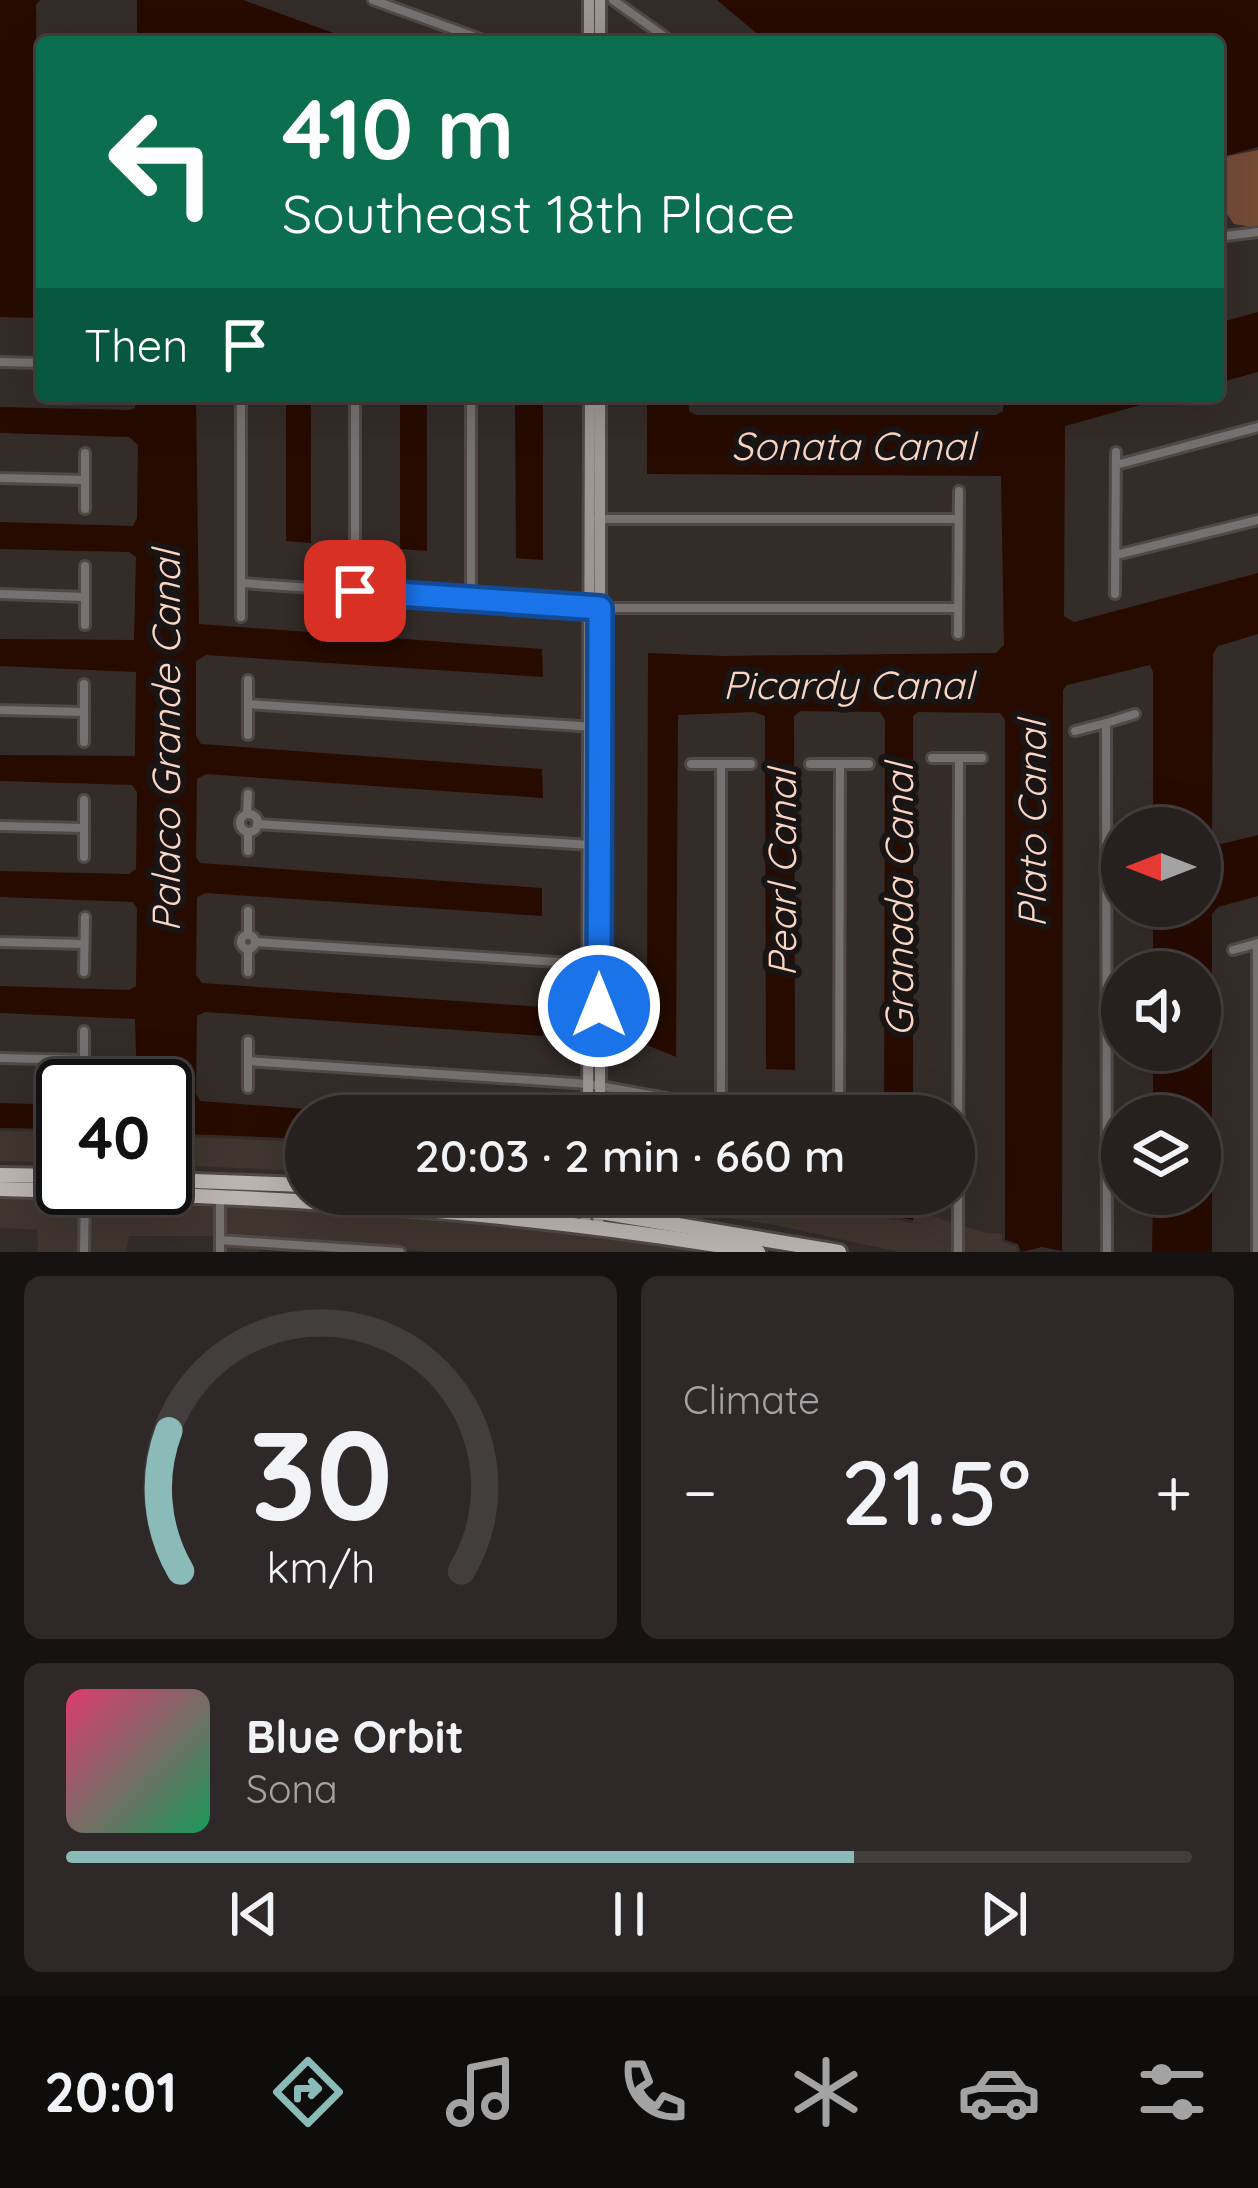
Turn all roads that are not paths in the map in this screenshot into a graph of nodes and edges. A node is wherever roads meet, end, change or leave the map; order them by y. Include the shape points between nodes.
1 (373, 0) edge
2 (589, 0) edge
3 (600, 0) edge
4 (613, 0) edge
5 (472, 36) edge
6 (589, 36) edge
7 (600, 36) edge
8 (664, 36) edge
9 (1258, 232) edge
10 (1224, 237) edge
11 (0, 362) edge
12 (36, 363) edge
13 (241, 402) edge
14 (355, 402) edge
15 (471, 402) edge
16 (590, 402) edge
17 (600, 402) edge
18 (1258, 427) edge
19 (1117, 452) dead end
20 (85, 453) dead end
21 (1116, 465) junction
22 (0, 478) edge
23 (85, 480) junction
24 (959, 491) dead end
25 (85, 509) dead end
26 (595, 519) junction
27 (958, 519) junction
28 (1258, 520) edge
29 (1116, 555) junction
30 (85, 566) dead end
31 (241, 584) junction
32 (355, 591) junction
33 (0, 594) edge
34 (1115, 594) dead end
35 (85, 597) junction
36 (470, 599) junction
37 (595, 607) junction
38 (958, 608) junction
39 (241, 616) dead end
40 (85, 625) dead end
41 (958, 634) dead end
42 (248, 680) dead end
43 (84, 684) dead end
44 (248, 704) junction
45 (0, 710) edge
46 (84, 712) junction
47 (1135, 714) dead end
48 (1106, 722) junction
49 (595, 727) junction
50 (1075, 731) dead end
51 (248, 735) dead end
52 (84, 742) dead end
53 (932, 758) dead end
54 (959, 758) junction
55 (982, 758) dead end
56 (691, 764) dead end
57 (721, 764) junction
58 (751, 764) dead end
59 (810, 764) dead end
60 (839, 764) junction
61 (869, 764) dead end
62 (248, 794) dead end
63 (84, 800) dead end
64 (248, 814) junction
65 (257, 824) junction
66 (0, 826) edge
67 (84, 828) junction
68 (248, 832) junction
69 (595, 845) junction
70 (248, 851) dead end
71 (84, 857) dead end
72 (248, 911) dead end
73 (85, 916) dead end
74 (0, 942) edge
75 (250, 942) junction
76 (84, 944) junction
77 (1258, 944) edge
78 (1233, 950) dead end
79 (595, 964) junction
80 (84, 972) dead end
81 (248, 972) dead end
82 (84, 1031) dead end
83 (248, 1041) dead end
84 (0, 1058) edge
85 (42, 1059) edge
86 (85, 1059) edge
87 (248, 1061) junction
88 (594, 1087) junction
89 (248, 1088) dead end
90 (592, 1095) edge
91 (595, 1095) edge
92 (642, 1095) edge
93 (721, 1095) edge
94 (839, 1095) edge
95 (0, 1174) edge
96 (36, 1175) edge
97 (192, 1184) edge
98 (285, 1186) edge
99 (192, 1188) edge
100 (220, 1188) junction
101 (0, 1189) edge
102 (36, 1189) edge
103 (285, 1194) edge
104 (86, 1215) edge
105 (596, 1215) edge
106 (598, 1215) edge
107 (220, 1240) junction
108 (84, 1252) edge
109 (220, 1252) edge
110 (400, 1252) edge
111 (758, 1252) edge
112 (839, 1252) edge
113 (958, 1252) edge
114 (1107, 1252) edge
115 (1257, 1252) edge

1 - 5 street
2 - 6 street
3 - 7 street
4 - 8 street
9 - 10 street
11 - 12 street
13 - 31 street
14 - 32 street
15 - 36 street
16 - 26 street
17 - 26 street
18 - 21 street
19 - 21 street
20 - 23 street
21 - 29 street
22 - 23 street
23 - 25 street
24 - 27 street
26 - 27 street
26 - 37 street
27 - 38 street
28 - 29 street
29 - 34 street
30 - 35 street
31 - 32 street
31 - 39 street
32 - 36 street
33 - 35 street
35 - 40 street
36 - 37 street
37 - 38 street
37 - 49 street
38 - 41 street
42 - 44 street
43 - 46 street
44 - 49 street
44 - 51 street
45 - 46 street
46 - 52 street
47 - 48 street
48 - 50 street
48 - 114 street
49 - 69 street
53 - 54 street
54 - 55 street
54 - 113 street
56 - 57 street
57 - 58 street
57 - 93 street
59 - 60 street
60 - 61 street
60 - 94 street
62 - 64 street
63 - 67 street
64 - 65 street
64 - 68 street via 240,825
65 - 68 street
65 - 69 street
66 - 67 street
67 - 71 street
68 - 70 street
69 - 79 street
72 - 75 street
73 - 76 street
74 - 76 street
75 - 79 street
75 - 81 street
76 - 80 street
77 - 78 street
77 - 115 street
79 - 88 street
82 - 86 street
83 - 87 street
84 - 85 street
87 - 88 street
87 - 89 street
88 - 90 street
88 - 91 street
88 - 92 street
95 - 96 main road
97 - 100 main road
98 - 100 main road
99 - 100 main road
100 - 103 main road
100 - 107 street
101 - 102 main road
104 - 108 street
105 - 111 main road
106 - 112 main road
107 - 109 street
107 - 110 street

